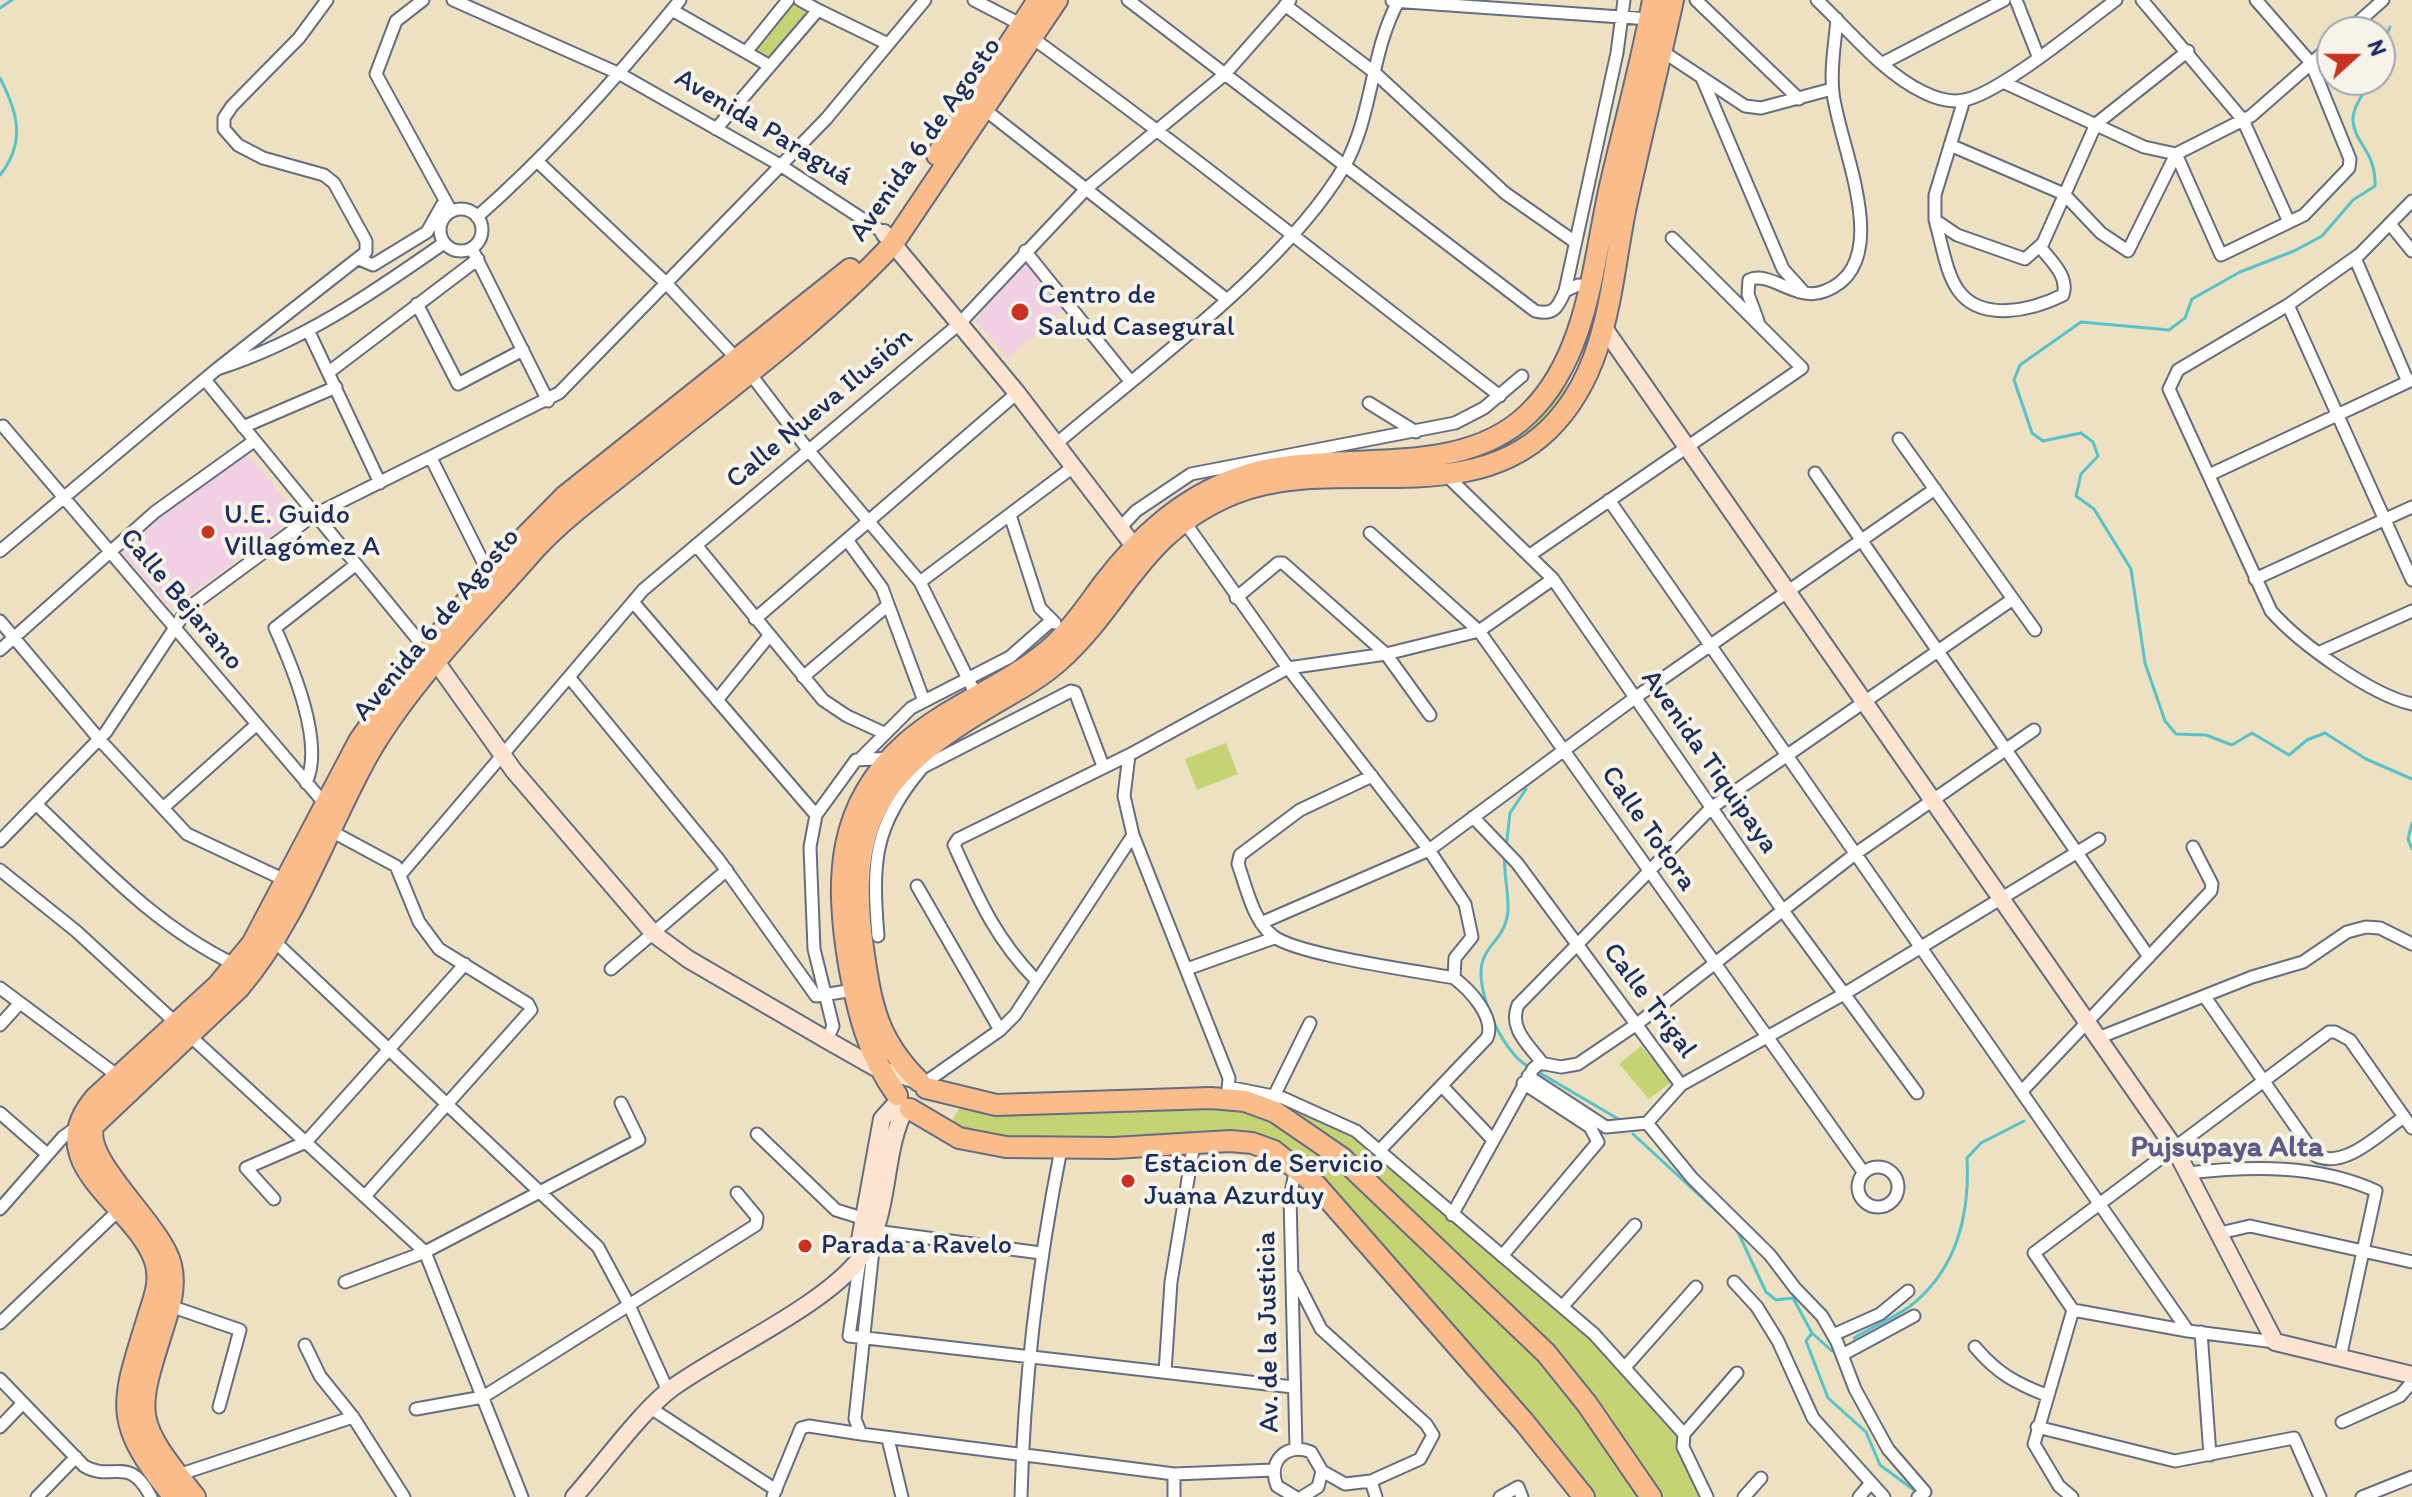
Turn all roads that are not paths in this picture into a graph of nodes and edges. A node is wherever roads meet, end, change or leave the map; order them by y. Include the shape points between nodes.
1 (327, 0) edge
2 (423, 0) edge
3 (453, 0) edge
4 (471, 0) edge
5 (788, 0) edge
6 (800, 0) edge
7 (925, 0) edge
8 (974, 0) edge
9 (1038, 0) edge
10 (1057, 0) edge
11 (1128, 0) edge
12 (1624, 0) edge
13 (1673, 0) edge
14 (1696, 0) edge
15 (1817, 0) edge
16 (2004, 0) edge
17 (2016, 0) edge
18 (2116, 0) edge
19 (2142, 0) edge
20 (2256, 0) edge
21 (2383, 0) edge
22 (1395, 1) edge
23 (1288, 3) edge
24 (676, 5) edge
25 (818, 10) junction
26 (1651, 10) edge
27 (480, 12) junction
28 (2365, 16) edge
29 (1837, 19) junction
30 (1620, 20) junction
31 (1026, 31) junction
32 (888, 44) junction
33 (1662, 51) junction
34 (2188, 51) junction
35 (746, 52) junction
36 (2038, 56) junction
37 (2316, 59) edge
38 (1883, 63) junction
39 (2311, 63) junction
40 (770, 66) junction
41 (1374, 72) junction
42 (620, 74) junction
43 (1224, 75) junction
44 (1702, 78) junction
45 (2003, 82) junction
46 (1832, 89) junction
47 (1799, 99) junction
48 (1964, 100) junction
49 (984, 109) junction
50 (2243, 120) junction
51 (2096, 124) junction
52 (1157, 128) junction
53 (716, 129) junction
54 (1950, 145) junction
55 (2176, 154) junction
56 (537, 161) junction
57 (780, 165) junction
58 (1344, 167) junction
59 (1087, 188) junction
60 (2064, 194) junction
61 (2412, 201) edge
62 (448, 205) junction
63 (1605, 205) junction
64 (477, 217) junction
65 (1935, 220) junction
66 (2289, 222) junction
67 (2390, 224) junction
68 (1291, 237) junction
69 (1672, 238) dead end
70 (888, 239) junction
71 (1575, 242) junction
72 (444, 243) junction
73 (2041, 248) junction
74 (1025, 251) junction
75 (2412, 251) edge
76 (475, 254) junction
77 (2355, 258) junction
78 (359, 259) junction
79 (665, 282) junction
80 (1588, 287) junction
81 (1565, 291) junction
82 (1807, 294) junction
83 (1226, 299) junction
84 (417, 304) junction
85 (2288, 305) junction
86 (959, 324) junction
87 (1760, 325) junction
88 (1604, 328) junction
89 (309, 332) junction
90 (523, 350) junction
91 (744, 366) junction
92 (217, 369) junction
93 (329, 372) junction
94 (1522, 376) dead end
95 (206, 381) junction
96 (1130, 381) junction
97 (2410, 381) edge
98 (336, 387) junction
99 (1017, 393) junction
100 (1500, 396) junction
101 (548, 401) junction
102 (1369, 403) dead end
103 (1538, 403) junction
104 (2337, 414) junction
105 (3, 426) dead end
106 (243, 427) junction
107 (1416, 432) junction
108 (1899, 439) dead end
109 (254, 441) junction
110 (1056, 444) junction
111 (1688, 445) junction
112 (809, 451) junction
113 (431, 458) junction
114 (1073, 467) junction
115 (1815, 473) dead end
116 (1444, 474) junction
117 (2209, 475) junction
118 (380, 483) junction
119 (1935, 489) junction
120 (62, 497) junction
121 (1609, 500) junction
122 (2412, 507) edge
123 (314, 515) junction
124 (1010, 515) junction
125 (2385, 520) junction
126 (869, 521) junction
127 (1184, 521) junction
128 (1120, 528) junction
129 (1370, 533) dead end
130 (847, 540) junction
131 (1861, 540) junction
132 (696, 545) junction
133 (0, 551) edge
134 (1138, 552) junction
135 (109, 553) junction
136 (1530, 555) junction
137 (354, 566) junction
138 (1553, 579) junction
139 (2255, 579) junction
140 (2412, 580) edge
141 (496, 581) junction
142 (920, 582) junction
143 (1789, 591) junction
144 (1236, 598) junction
145 (2013, 599) junction
146 (633, 602) junction
147 (888, 605) junction
148 (2412, 611) edge
149 (755, 619) junction
150 (0, 621) edge
151 (172, 628) junction
152 (2035, 630) dead end
153 (1065, 631) junction
154 (1479, 631) junction
155 (769, 636) junction
156 (13, 637) junction
157 (1710, 645) junction
158 (0, 650) edge
159 (1937, 651) junction
160 (2318, 653) junction
161 (1386, 654) junction
162 (432, 657) junction
163 (1288, 668) junction
164 (969, 676) junction
165 (569, 677) junction
166 (803, 677) junction
167 (1636, 697) junction
168 (717, 700) junction
169 (924, 701) junction
170 (1865, 701) junction
171 (981, 703) junction
172 (2412, 704) edge
173 (1430, 715) dead end
174 (256, 725) junction
175 (2034, 730) dead end
176 (884, 733) junction
177 (99, 739) junction
178 (2005, 749) junction
179 (1564, 750) junction
180 (502, 755) junction
181 (1129, 755) junction
182 (1787, 755) junction
183 (862, 757) junction
184 (891, 758) junction
185 (1103, 766) junction
186 (1372, 776) junction
187 (306, 783) junction
188 (1933, 800) junction
189 (36, 804) junction
190 (325, 804) junction
191 (163, 808) junction
192 (1711, 808) junction
193 (816, 815) junction
194 (1473, 817) junction
195 (331, 831) junction
196 (1133, 835) junction
197 (2099, 839) dead end
198 (0, 841) edge
199 (2193, 847) dead end
200 (1429, 850) junction
201 (1855, 854) junction
202 (2078, 855) junction
203 (0, 870) edge
204 (727, 870) junction
205 (1648, 873) junction
206 (401, 874) junction
207 (287, 881) junction
208 (917, 886) dead end
209 (2002, 900) junction
210 (1781, 908) junction
211 (1261, 923) junction
212 (654, 934) junction
213 (268, 935) junction
214 (878, 936) dead end
215 (1274, 938) junction
216 (2412, 944) edge
217 (1579, 946) junction
218 (1921, 948) junction
219 (2149, 957) junction
220 (465, 964) junction
221 (1713, 964) junction
222 (236, 965) junction
223 (611, 969) dead end
224 (1187, 969) junction
225 (1454, 978) junction
226 (1036, 980) junction
227 (0, 988) edge
228 (854, 990) junction
229 (1844, 994) junction
230 (827, 996) junction
231 (2205, 997) junction
232 (20, 1003) junction
233 (2088, 1022) junction
234 (1310, 1023) dead end
235 (1637, 1024) junction
236 (0, 1025) edge
237 (182, 1030) junction
238 (1000, 1030) junction
239 (1767, 1038) junction
240 (2098, 1038) junction
241 (827, 1040) junction
242 (389, 1048) junction
243 (1543, 1064) junction
244 (878, 1069) junction
245 (118, 1076) junction
246 (1526, 1080) junction
247 (2262, 1080) junction
248 (920, 1083) junction
249 (1681, 1085) junction
250 (1442, 1086) junction
251 (2023, 1090) junction
252 (1228, 1093) junction
253 (1917, 1093) dead end
254 (1274, 1096) junction
255 (903, 1102) junction
256 (621, 1103) dead end
257 (448, 1104) junction
258 (98, 1106) junction
259 (0, 1113) edge
260 (2404, 1117) junction
261 (1647, 1123) junction
262 (2412, 1128) edge
263 (84, 1134) junction
264 (757, 1134) dead end
265 (1493, 1140) junction
266 (306, 1142) junction
267 (1194, 1143) junction
268 (2174, 1147) junction
269 (1061, 1149) junction
270 (1380, 1150) junction
271 (47, 1154) junction
272 (1296, 1168) junction
273 (1864, 1173) dead end
274 (2188, 1173) junction
275 (540, 1192) junction
276 (737, 1193) dead end
277 (365, 1196) junction
278 (274, 1199) dead end
279 (2101, 1205) junction
280 (0, 1209) edge
281 (119, 1210) junction
282 (1452, 1215) junction
283 (1635, 1225) dead end
284 (868, 1228) junction
285 (2220, 1233) junction
286 (2365, 1251) junction
287 (425, 1252) junction
288 (1041, 1253) junction
289 (1502, 1256) junction
290 (856, 1262) junction
291 (2412, 1262) edge
292 (165, 1270) junction
293 (1294, 1276) junction
294 (345, 1282) dead end
295 (1734, 1282) dead end
296 (1696, 1287) dead end
297 (1908, 1291) dead end
298 (628, 1303) junction
299 (170, 1306) junction
300 (1562, 1307) junction
301 (2073, 1310) junction
302 (1914, 1316) dead end
303 (0, 1323) edge
304 (2188, 1331) junction
305 (2201, 1332) junction
306 (1833, 1335) junction
307 (863, 1337) junction
308 (2275, 1342) junction
309 (305, 1345) dead end
310 (1975, 1347) dead end
311 (1842, 1355) junction
312 (1027, 1357) junction
313 (2340, 1358) junction
314 (1626, 1366) junction
315 (1165, 1372) junction
316 (1737, 1373) dead end
317 (2412, 1375) edge
318 (0, 1379) edge
319 (2412, 1382) edge
320 (1293, 1387) junction
321 (136, 1388) junction
322 (668, 1391) junction
323 (2046, 1395) junction
324 (483, 1397) junction
325 (23, 1403) junction
326 (219, 1407) dead end
327 (416, 1409) dead end
328 (652, 1409) junction
329 (353, 1417) junction
330 (2342, 1422) dead end
331 (0, 1427) edge
332 (2037, 1427) junction
333 (861, 1434) junction
334 (1684, 1434) junction
335 (888, 1439) junction
336 (1296, 1448) junction
337 (1022, 1454) junction
338 (2210, 1455) junction
339 (76, 1457) junction
340 (1274, 1470) junction
341 (1322, 1471) junction
342 (1174, 1474) junction
343 (178, 1475) junction
344 (2412, 1477) edge
345 (1761, 1478) dead end
346 (1371, 1481) junction
347 (1870, 1484) junction
348 (774, 1494) edge
349 (1925, 1495) edge
350 (37, 1497) edge
351 (151, 1497) edge
352 (174, 1497) edge
353 (195, 1497) edge
354 (404, 1497) edge
355 (522, 1497) edge
356 (574, 1497) edge
357 (902, 1497) edge
358 (1021, 1497) edge
359 (1174, 1497) edge
360 (1295, 1497) edge
361 (1302, 1497) edge
362 (1376, 1497) edge
363 (1500, 1497) edge
364 (1522, 1497) edge
365 (1584, 1497) edge
366 (1651, 1497) edge
367 (1707, 1497) edge
368 (1744, 1497) edge
369 (1859, 1497) edge
370 (1884, 1497) edge
371 (2072, 1497) edge
372 (2320, 1497) edge
373 (2362, 1497) edge

1 - 78 street via 299,38 232,106 224,129 238,145 263,158 324,175 334,183 366,241
2 - 62 street via 396,21 376,74
3 - 27 street, Avenida Paraguá
4 - 27 street
5 - 35 street
6 - 25 street
7 - 32 street
8 - 31 street
9 - 31 highway, Avenida 6 de Agosto
10 - 31 highway, Avenida 6 de Agosto
11 - 43 street
12 - 30 street
13 - 33 highway
14 - 47 street
15 - 29 street
16 - 38 street
17 - 36 street
18 - 36 street
19 - 34 street
20 - 39 street
21 - 28 street
22 - 30 street
22 - 41 street
23 - 41 street
23 - 43 street, Calle Nueva Ilusión
24 - 35 street
24 - 42 street
25 - 32 street
25 - 40 street
26 - 30 street
26 - 63 highway
27 - 42 street, Avenida Paraguá
29 - 38 street
29 - 46 street
30 - 71 street
31 - 49 highway, Avenida 6 de Agosto
31 - 52 street
31 - 70 highway, Avenida 6 de Agosto
32 - 57 street
33 - 44 street
33 - 88 highway
34 - 50 street
34 - 51 street
35 - 40 street
36 - 45 street
37 - 39 street
38 - 48 street via 1925,93
39 - 50 street
39 - 66 street via 2350,159 2349,168 2315,205
40 - 53 street
41 - 58 street
41 - 71 street via 1505,193
42 - 53 street, Avenida Paraguá
42 - 56 street
43 - 52 street, Calle Nueva Ilusión
43 - 58 street
44 - 47 street via 1745,106 1761,108
44 - 82 street via 1783,269
45 - 48 street
45 - 51 street
46 - 47 street
46 - 82 street via 1862,236 1850,273 1824,292
48 - 54 street
49 - 59 street
49 - 70 highway, Avenida 6 de Agosto
50 - 55 street
50 - 66 street
51 - 55 street
51 - 60 street
52 - 59 street, Calle Nueva Ilusión
52 - 68 street
53 - 57 street, Avenida Paraguá
54 - 60 street
54 - 65 street via 1935,195
55 - 60 street via 2128,251 2101,233
55 - 66 street via 2221,255
56 - 64 street
56 - 79 street
57 - 70 street, Avenida Paraguá
57 - 79 street
58 - 68 street
58 - 81 street via 1535,311 1554,311
59 - 74 street, Calle Nueva Ilusión
59 - 83 street
60 - 73 street
61 - 67 street
62 - 64 street
62 - 72 street via 441,221
62 - 78 street via 427,232 382,262 373,265
63 - 80 highway
63 - 88 highway via 1608,235 1599,293
64 - 76 street via 481,238
65 - 73 street via 1945,230 2019,259 2032,257
65 - 73 street via 1956,288 1986,310 2004,312 2063,295 2063,276
67 - 75 street
67 - 77 street
68 - 83 street
68 - 100 street
69 - 87 street
70 - 86 street, Avenida Paraguá
70 - 91 highway, Avenida 6 de Agosto via 867,272
71 - 81 street
72 - 76 street via 454,251
72 - 89 street
74 - 86 street, Calle Nueva Ilusión
74 - 96 street
76 - 84 street
76 - 90 street
77 - 85 street
77 - 97 street
78 - 92 street
79 - 91 street
79 - 101 street
80 - 81 street
80 - 103 highway via 1565,363
82 - 87 street via 1765,278 1749,280 1748,294
83 - 96 street
84 - 90 street via 458,384
84 - 93 street
85 - 104 street
85 - 117 street via 2173,376 2171,396
86 - 99 street, Avenida Paraguá
86 - 112 street, Calle Nueva Ilusión
87 - 111 street via 1802,368
88 - 103 highway via 1588,341 1564,385
88 - 111 street
88 - 116 highway via 1579,391 1546,432 1490,466
89 - 92 street
89 - 93 street
90 - 101 street
91 - 112 street
91 - 141 highway, Avenida 6 de Agosto via 565,496
92 - 95 street
93 - 98 street
94 - 100 street
95 - 106 street
95 - 120 street
96 - 110 street
97 - 104 street
98 - 106 street
98 - 118 street
99 - 110 street, Avenida Paraguá
99 - 126 street
100 - 107 street via 1455,423
101 - 113 street
102 - 107 street
103 - 134 highway via 1494,439 1461,451 1327,462 1240,477 1192,499
104 - 117 street
104 - 125 street
105 - 120 street, Calle Bejarano
106 - 109 street
107 - 128 street via 1191,474
108 - 119 street
109 - 123 street
109 - 135 street via 155,512
110 - 114 street, Avenida Paraguá
111 - 121 street
111 - 143 street
112 - 126 street
112 - 132 street, Calle Nueva Ilusión
113 - 118 street
113 - 141 street
114 - 124 street
114 - 128 street, Avenida Paraguá
115 - 131 street
116 - 127 highway via 1279,482 1237,492
116 - 136 street, Avenida Tiquipaya
117 - 139 street
118 - 123 street
119 - 131 street
119 - 145 street
120 - 133 street
120 - 135 street, Calle Bejarano
121 - 136 street
121 - 157 street
122 - 125 street
123 - 137 street
123 - 151 street via 188,608
124 - 142 street
124 - 153 street via 1040,608
125 - 139 street
125 - 140 street
126 - 130 street
126 - 142 street
127 - 134 highway
127 - 144 street
128 - 134 street, Avenida Paraguá
129 - 154 street, Calle Totora
130 - 147 street via 874,575
130 - 149 street
131 - 143 street
131 - 159 street
132 - 146 street, Calle Nueva Ilusión
132 - 149 street
134 - 153 highway
135 - 151 street, Calle Bejarano
135 - 156 street
136 - 138 street, Avenida Tiquipaya
137 - 162 street
137 - 187 street via 275,628 299,682 308,722 311,773
138 - 154 street
138 - 167 street, Avenida Tiquipaya
139 - 160 street via 2278,619
141 - 162 highway, Avenida 6 de Agosto
142 - 164 street
143 - 157 street
143 - 170 street
144 - 161 street via 1283,563
144 - 163 street
145 - 152 street
145 - 159 street
146 - 165 street, Calle Nueva Ilusión
146 - 168 street
147 - 166 street
147 - 169 street
148 - 160 street
149 - 155 street
150 - 156 street
151 - 174 street, Calle Bejarano
151 - 177 street
153 - 164 street
153 - 171 highway
154 - 161 street
154 - 179 street, Calle Totora
155 - 166 street
155 - 168 street
156 - 158 street
156 - 177 street
157 - 167 street
157 - 182 street
159 - 170 street
159 - 178 street
160 - 172 street via 2349,676
161 - 163 street
161 - 173 street
162 - 180 street
162 - 190 highway, Avenida 6 de Agosto via 378,711
162 - 195 highway, Avenida 6 de Agosto via 378,740
163 - 181 street
163 - 186 street
164 - 169 street
164 - 171 street
165 - 180 street, Calle Nueva Ilusión
165 - 204 street
166 - 176 street via 823,700
167 - 179 street
167 - 192 street, Avenida Tiquipaya
168 - 193 street
169 - 176 street
170 - 182 street
170 - 188 street
171 - 184 highway via 931,724
171 - 248 highway via 904,769 871,817 860,852 857,901 877,1018 889,1049
174 - 187 street, Calle Bejarano
174 - 191 street
175 - 178 street
176 - 183 street
177 - 189 street
177 - 191 street
178 - 188 street
178 - 202 street
179 - 194 street
179 - 205 street, Calle Totora
180 - 206 street, Calle Nueva Ilusión
180 - 212 street
181 - 185 street
181 - 196 street via 1124,796
182 - 192 street
182 - 201 street
183 - 184 street
183 - 193 street
184 - 228 highway via 861,800 845,842 840,897
185 - 214 street via 1071,691 923,767 887,820 877,851 873,880
185 - 226 street via 954,845 989,922
186 - 200 street
186 - 211 street via 1300,810 1240,855 1238,864
187 - 190 street, Calle Bejarano
188 - 201 street
188 - 209 street
189 - 198 street
189 - 222 street via 139,903 196,946
190 - 207 highway, Avenida 6 de Agosto
191 - 207 street via 187,834
192 - 205 street
192 - 210 street, Avenida Tiquipaya
193 - 230 street via 810,847 814,949
194 - 200 street
194 - 217 street, Calle Trigal via 1517,863
195 - 206 street via 384,857
195 - 213 highway, Avenida 6 de Agosto
196 - 224 street
196 - 226 street
197 - 202 street
199 - 219 street via 2211,891
200 - 211 street
200 - 225 street via 1465,904 1473,930 1455,958
201 - 210 street
201 - 218 street
202 - 209 street
202 - 219 street
203 - 237 street via 76,931
204 - 212 street
204 - 230 street via 794,969 816,996
205 - 217 street
205 - 221 street, Calle Totora
206 - 220 street via 430,941
207 - 213 highway, Avenida 6 de Agosto
208 - 238 street
209 - 218 street
209 - 233 street
210 - 221 street
210 - 229 street, Avenida Tiquipaya
211 - 215 street
212 - 223 street
212 - 241 street
213 - 222 highway, Avenida 6 de Agosto
213 - 237 highway, Avenida 6 de Agosto via 239,988
213 - 242 street
215 - 224 street
215 - 225 street via 1318,952
216 - 231 street via 2366,927 2347,932 2303,962
217 - 235 street, Calle Trigal
217 - 243 street via 1518,1005 1513,1017
218 - 229 street
218 - 251 street
219 - 233 street
220 - 242 street
220 - 257 street via 531,1010
221 - 235 street
221 - 239 street, Calle Totora
222 - 237 highway, Avenida 6 de Agosto
224 - 252 street via 1229,1078
225 - 250 street via 1466,987 1491,1029
226 - 238 street
227 - 232 street
228 - 230 street
228 - 244 highway
229 - 239 street
229 - 253 street, Avenida Tiquipaya
230 - 241 street via 833,1026
231 - 240 street
231 - 247 street
232 - 236 street
232 - 245 street
233 - 240 street
233 - 251 street
234 - 254 street
235 - 243 street via 1578,1064
235 - 249 street, Calle Trigal
237 - 245 highway, Avenida 6 de Agosto
237 - 258 highway, Avenida 6 de Agosto
237 - 266 street
238 - 248 street
239 - 249 street
239 - 273 street, Calle Totora
240 - 268 street
241 - 244 street
242 - 257 street
242 - 266 street
243 - 246 street
244 - 248 street
244 - 255 highway
245 - 258 highway, Avenida 6 de Agosto
246 - 261 street via 1606,1127
246 - 265 street
246 - 289 street via 1590,1127 1598,1142
247 - 260 street via 2323,1159 2347,1155
247 - 260 street via 2321,1036 2335,1032 2350,1040
247 - 268 street
248 - 252 highway via 996,1105
249 - 261 street
250 - 265 street
250 - 270 street
251 - 279 street
252 - 254 street
252 - 366 highway via 1275,1112 1342,1158 1546,1353
254 - 270 street via 1316,1110
255 - 269 highway via 959,1138
255 - 284 street
256 - 275 street via 639,1140
257 - 275 street
257 - 277 street
258 - 263 highway, Avenida 6 de Agosto via 94,1125
259 - 271 street
260 - 262 street
261 - 306 street via 1692,1178 1770,1255
263 - 271 street
263 - 281 highway via 78,1151 82,1164
263 - 292 highway via 158,1235
264 - 284 street via 836,1210
265 - 282 street
266 - 277 street
266 - 278 street via 246,1168
267 - 269 highway
267 - 272 highway via 1252,1143
267 - 315 street via 1171,1282
268 - 274 street
268 - 279 street
269 - 288 street
270 - 282 street
271 - 280 street
272 - 293 street, Av. de la Justicia via 1290,1197
272 - 365 highway via 1514,1410
274 - 285 street
274 - 286 street via 2256,1166 2350,1179 2376,1191
275 - 287 street
275 - 298 street via 598,1247
276 - 298 street via 757,1217 756,1225
277 - 287 street
279 - 301 street via 2034,1253
279 - 304 street
281 - 292 highway
281 - 303 street
282 - 289 street
283 - 300 street
284 - 288 street
284 - 290 street
284 - 307 street
285 - 286 street via 2250,1226
285 - 308 street
286 - 291 street
286 - 313 street
287 - 294 street
287 - 324 street
288 - 312 street
289 - 300 street
290 - 307 street via 849,1336
290 - 322 street via 818,1295
292 - 299 highway
292 - 321 highway
293 - 320 street, Av. de la Justicia
293 - 346 street via 1321,1329 1433,1435 1420,1459
295 - 347 street via 1778,1341 1813,1418
296 - 314 street
297 - 306 street via 1880,1314
298 - 322 street
298 - 324 street
299 - 321 highway
299 - 326 street via 240,1330
300 - 314 street
301 - 304 street
301 - 323 street
302 - 311 street
304 - 305 street
305 - 308 street
305 - 338 street
306 - 311 street
307 - 312 street
307 - 333 street via 855,1419
308 - 313 street
309 - 329 street via 320,1376
310 - 323 street via 2011,1382
311 - 349 street via 1888,1449
312 - 315 street
312 - 337 street
313 - 317 street
314 - 334 street
315 - 320 street
316 - 334 street
318 - 325 street
319 - 330 street via 2400,1396
320 - 336 street, Av. de la Justicia
321 - 343 highway via 150,1436
321 - 352 highway via 126,1409 131,1434 142,1458
322 - 328 street
323 - 332 street
324 - 327 street
324 - 355 street
325 - 331 street
325 - 339 street
328 - 348 street
328 - 356 street
329 - 343 street
329 - 354 street
332 - 338 street via 2175,1461
332 - 371 street via 2034,1444 2039,1459
333 - 335 street
333 - 348 street via 801,1428
334 - 367 street via 1683,1447
335 - 337 street
335 - 357 street
336 - 340 street via 1281,1455
336 - 341 street via 1311,1452
337 - 342 street
337 - 358 street
338 - 372 street via 2294,1438
339 - 350 street
339 - 351 street via 90,1470 126,1469
340 - 342 street
340 - 360 street via 1277,1486
341 - 346 street via 1345,1484
341 - 361 street via 1318,1487
342 - 359 street
343 - 353 highway
344 - 373 street
345 - 368 street
346 - 362 street
347 - 369 street
347 - 370 street
363 - 364 street via 1518,1487

